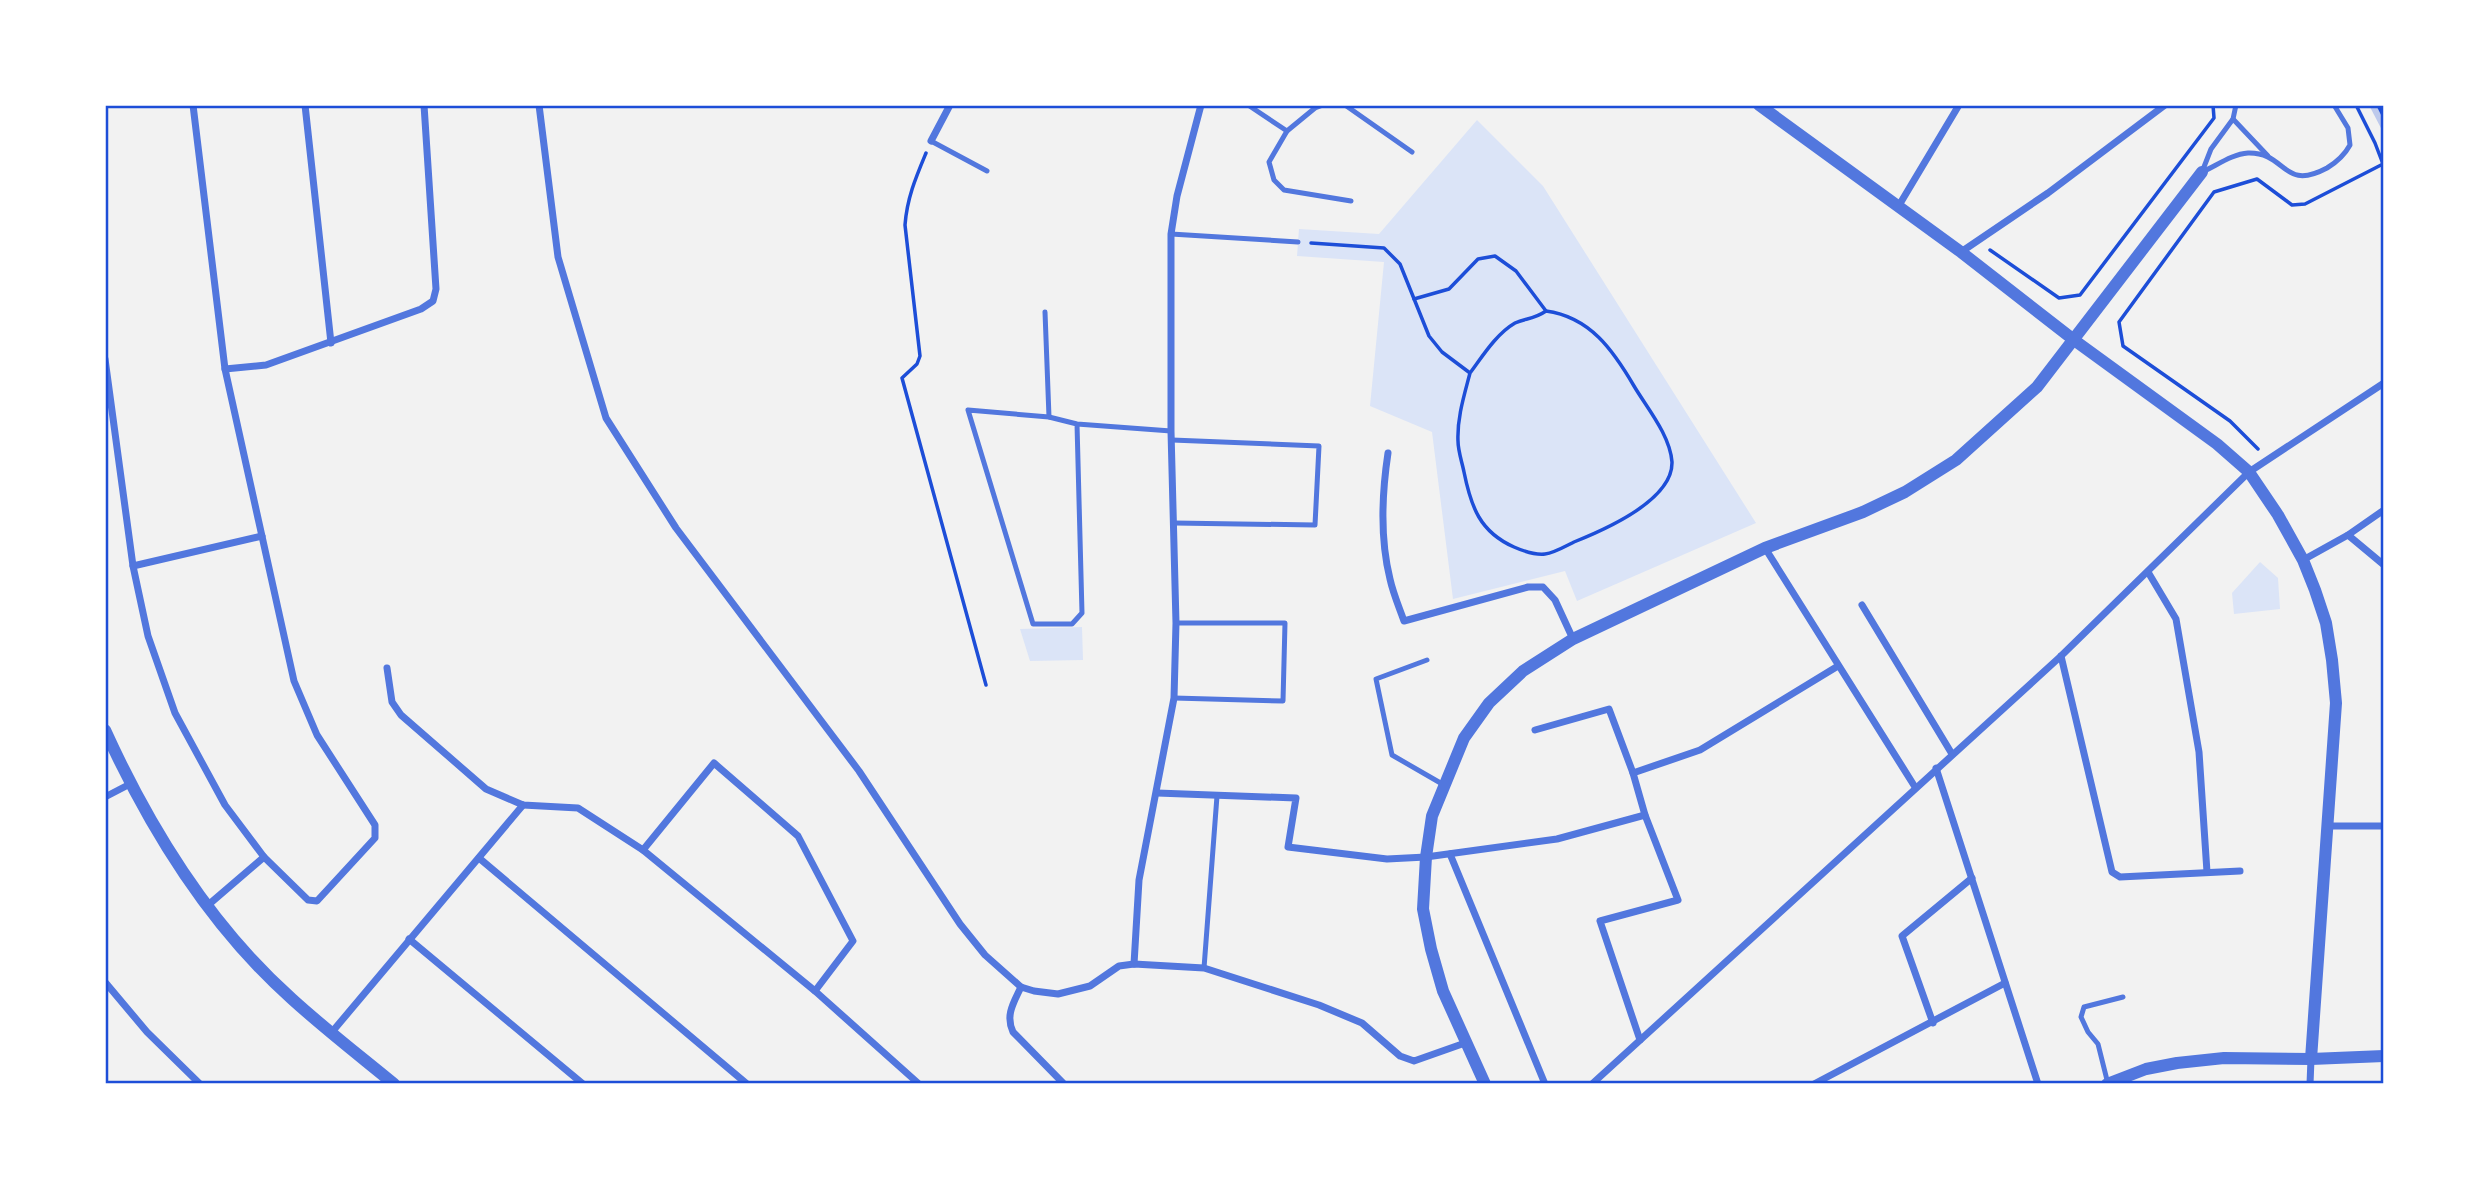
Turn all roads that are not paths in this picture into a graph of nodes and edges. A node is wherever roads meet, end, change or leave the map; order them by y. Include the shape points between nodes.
1 (193, 105) edge
2 (305, 105) edge
3 (424, 105) edge
4 (538, 105) edge
5 (950, 105) edge
6 (1201, 105) edge
7 (1248, 105) edge
8 (1324, 105) edge
9 (1345, 105) edge
10 (1759, 105) edge
11 (1959, 105) edge
12 (2165, 105) edge
13 (2236, 105) edge
14 (2334, 105) edge
15 (2233, 119) junction
16 (1287, 131) junction
17 (931, 141) joint
18 (1412, 152) dead end
19 (2270, 158) junction
20 (987, 171) dead end
21 (2202, 172) junction
22 (1351, 201) dead end
23 (1898, 207) junction
24 (1171, 234) junction
25 (1298, 242) road end
26 (1961, 252) junction
27 (1045, 312) dead end
28 (2074, 340) junction
29 (331, 343) junction
30 (105, 359) edge
31 (225, 369) junction
32 (2384, 383) edge
33 (107, 390) edge
34 (1049, 417) junction
35 (1077, 424) junction
36 (1171, 430) junction
37 (1172, 440) junction
38 (1388, 453) dead end
39 (2249, 472) junction
40 (2384, 510) edge
41 (1174, 523) junction
42 (2348, 535) junction
43 (262, 536) junction
44 (1765, 548) junction
45 (2303, 559) junction
46 (2384, 565) edge
47 (133, 566) junction
48 (2148, 572) junction
49 (1862, 605) dead end
50 (1176, 622) junction
51 (1573, 639) junction
52 (2061, 656) junction
53 (1427, 660) dead end
54 (1838, 666) junction
55 (387, 668) dead end
56 (1174, 698) junction
57 (105, 730) edge
58 (1535, 730) dead end
59 (1952, 754) junction
60 (1936, 768) junction
61 (1633, 773) junction
62 (130, 784) junction
63 (1444, 785) junction
64 (1915, 787) junction
65 (1157, 793) junction
66 (1217, 796) junction
67 (105, 797) edge
68 (523, 805) junction
69 (1645, 815) junction
70 (2329, 826) junction
71 (2384, 826) edge
72 (643, 850) junction
73 (1450, 854) junction
74 (1426, 856) junction
75 (264, 857) junction
76 (479, 858) junction
77 (2240, 871) dead end
78 (2207, 872) junction
79 (1972, 878) junction
80 (207, 906) junction
81 (409, 939) junction
82 (1134, 964) junction
83 (1204, 968) junction
84 (105, 982) edge
85 (2005, 984) junction
86 (1021, 987) junction
87 (815, 991) junction
88 (2123, 997) dead end
89 (1933, 1023) junction
90 (332, 1032) junction
91 (1640, 1040) junction
92 (1465, 1043) junction
93 (2384, 1056) edge
94 (2311, 1059) junction
95 (200, 1084) edge
96 (394, 1084) edge
97 (583, 1084) edge
98 (747, 1084) edge
99 (919, 1084) edge
100 (1064, 1084) edge
101 (1485, 1084) edge
102 (1545, 1084) edge
103 (1592, 1084) edge
104 (1814, 1084) edge
105 (2038, 1084) edge
106 (2108, 1084) edge
107 (2310, 1084) edge

1 - 31 street
2 - 29 street
3 - 29 street via 436,289 433,301
4 - 86 street via 558,257 606,418 676,528 859,771 960,924 985,955
5 - 17 street
6 - 24 street
7 - 16 lane
8 - 16 lane
9 - 18 lane
10 - 23 street
11 - 23 street
12 - 26 street
13 - 15 lane
14 - 19 lane via 2350,136 2350,145 2338,162 2302,177
15 - 19 lane
15 - 21 lane via 2211,149
16 - 22 lane via 1269,163 1274,180 1284,190
17 - 20 lane
19 - 21 lane via 2246,153
21 - 28 street
23 - 26 street
24 - 25 lane
24 - 36 street
26 - 28 street
27 - 34 lane
28 - 39 street
28 - 44 street via 2037,387 1956,460 1863,512
29 - 31 street via 266,365
30 - 33 street
31 - 43 street
32 - 39 street
33 - 47 street
34 - 35 lane
34 - 35 lane via 968,410 1033,624 1072,624 1082,613
35 - 36 lane
36 - 37 street
37 - 41 street
37 - 41 lane via 1319,446 1315,525
38 - 51 street via 1383,483 1385,538 1389,577 1404,621 1528,587 1543,587 1555,600
39 - 45 street
39 - 48 street
40 - 42 street
41 - 50 street
42 - 45 street
42 - 46 street
43 - 47 street
43 - 75 street via 293,681 317,735 375,825 374,838 317,901 308,901
44 - 51 street
44 - 54 street
45 - 70 street via 2326,623 2332,660 2336,703
47 - 75 street via 148,636 174,713 225,805
48 - 52 street
48 - 78 street via 2176,619 2199,752
49 - 59 street
50 - 56 street
50 - 56 lane via 1284,623 1283,701
51 - 63 street via 1523,671 1489,703 1464,738
52 - 59 street
52 - 78 street via 2112,872 2120,877
53 - 63 lane via 1376,679 1392,755
54 - 61 street via 1700,750
54 - 64 street
55 - 68 street via 393,702 401,715 486,789
56 - 65 street
57 - 62 street
58 - 61 street via 1609,709
59 - 60 street
60 - 64 street
60 - 79 street
61 - 69 street
62 - 67 street
62 - 80 street
63 - 74 street via 1432,816
64 - 91 street
65 - 66 street
65 - 82 street via 1139,880
66 - 74 street via 1296,798 1288,847 1387,859
66 - 83 lane
68 - 72 street via 578,808
68 - 76 street
69 - 73 street via 1557,839
69 - 91 street via 1678,900 1600,921
70 - 71 street
70 - 94 street
72 - 87 street
72 - 87 street via 714,763 798,836 853,942
73 - 74 street
73 - 102 street
74 - 92 street via 1423,909 1431,949
75 - 80 street
76 - 81 street
76 - 98 street
77 - 78 street
79 - 85 street
79 - 89 street via 1902,936
80 - 90 street via 290,998
81 - 90 street
81 - 97 street
82 - 83 street
82 - 86 street via 1119,966 1090,986 1058,994
83 - 92 street via 1362,1023 1399,1056 1414,1062
84 - 95 street via 146,1032
85 - 89 street
85 - 105 street
86 - 100 street via 1009,1024
87 - 99 street
88 - 106 lane via 2084,1007 2081,1017 2098,1044
89 - 104 street
90 - 96 street
91 - 103 street
92 - 101 street
93 - 94 street
94 - 106 street via 2224,1058 2177,1063
94 - 107 street

